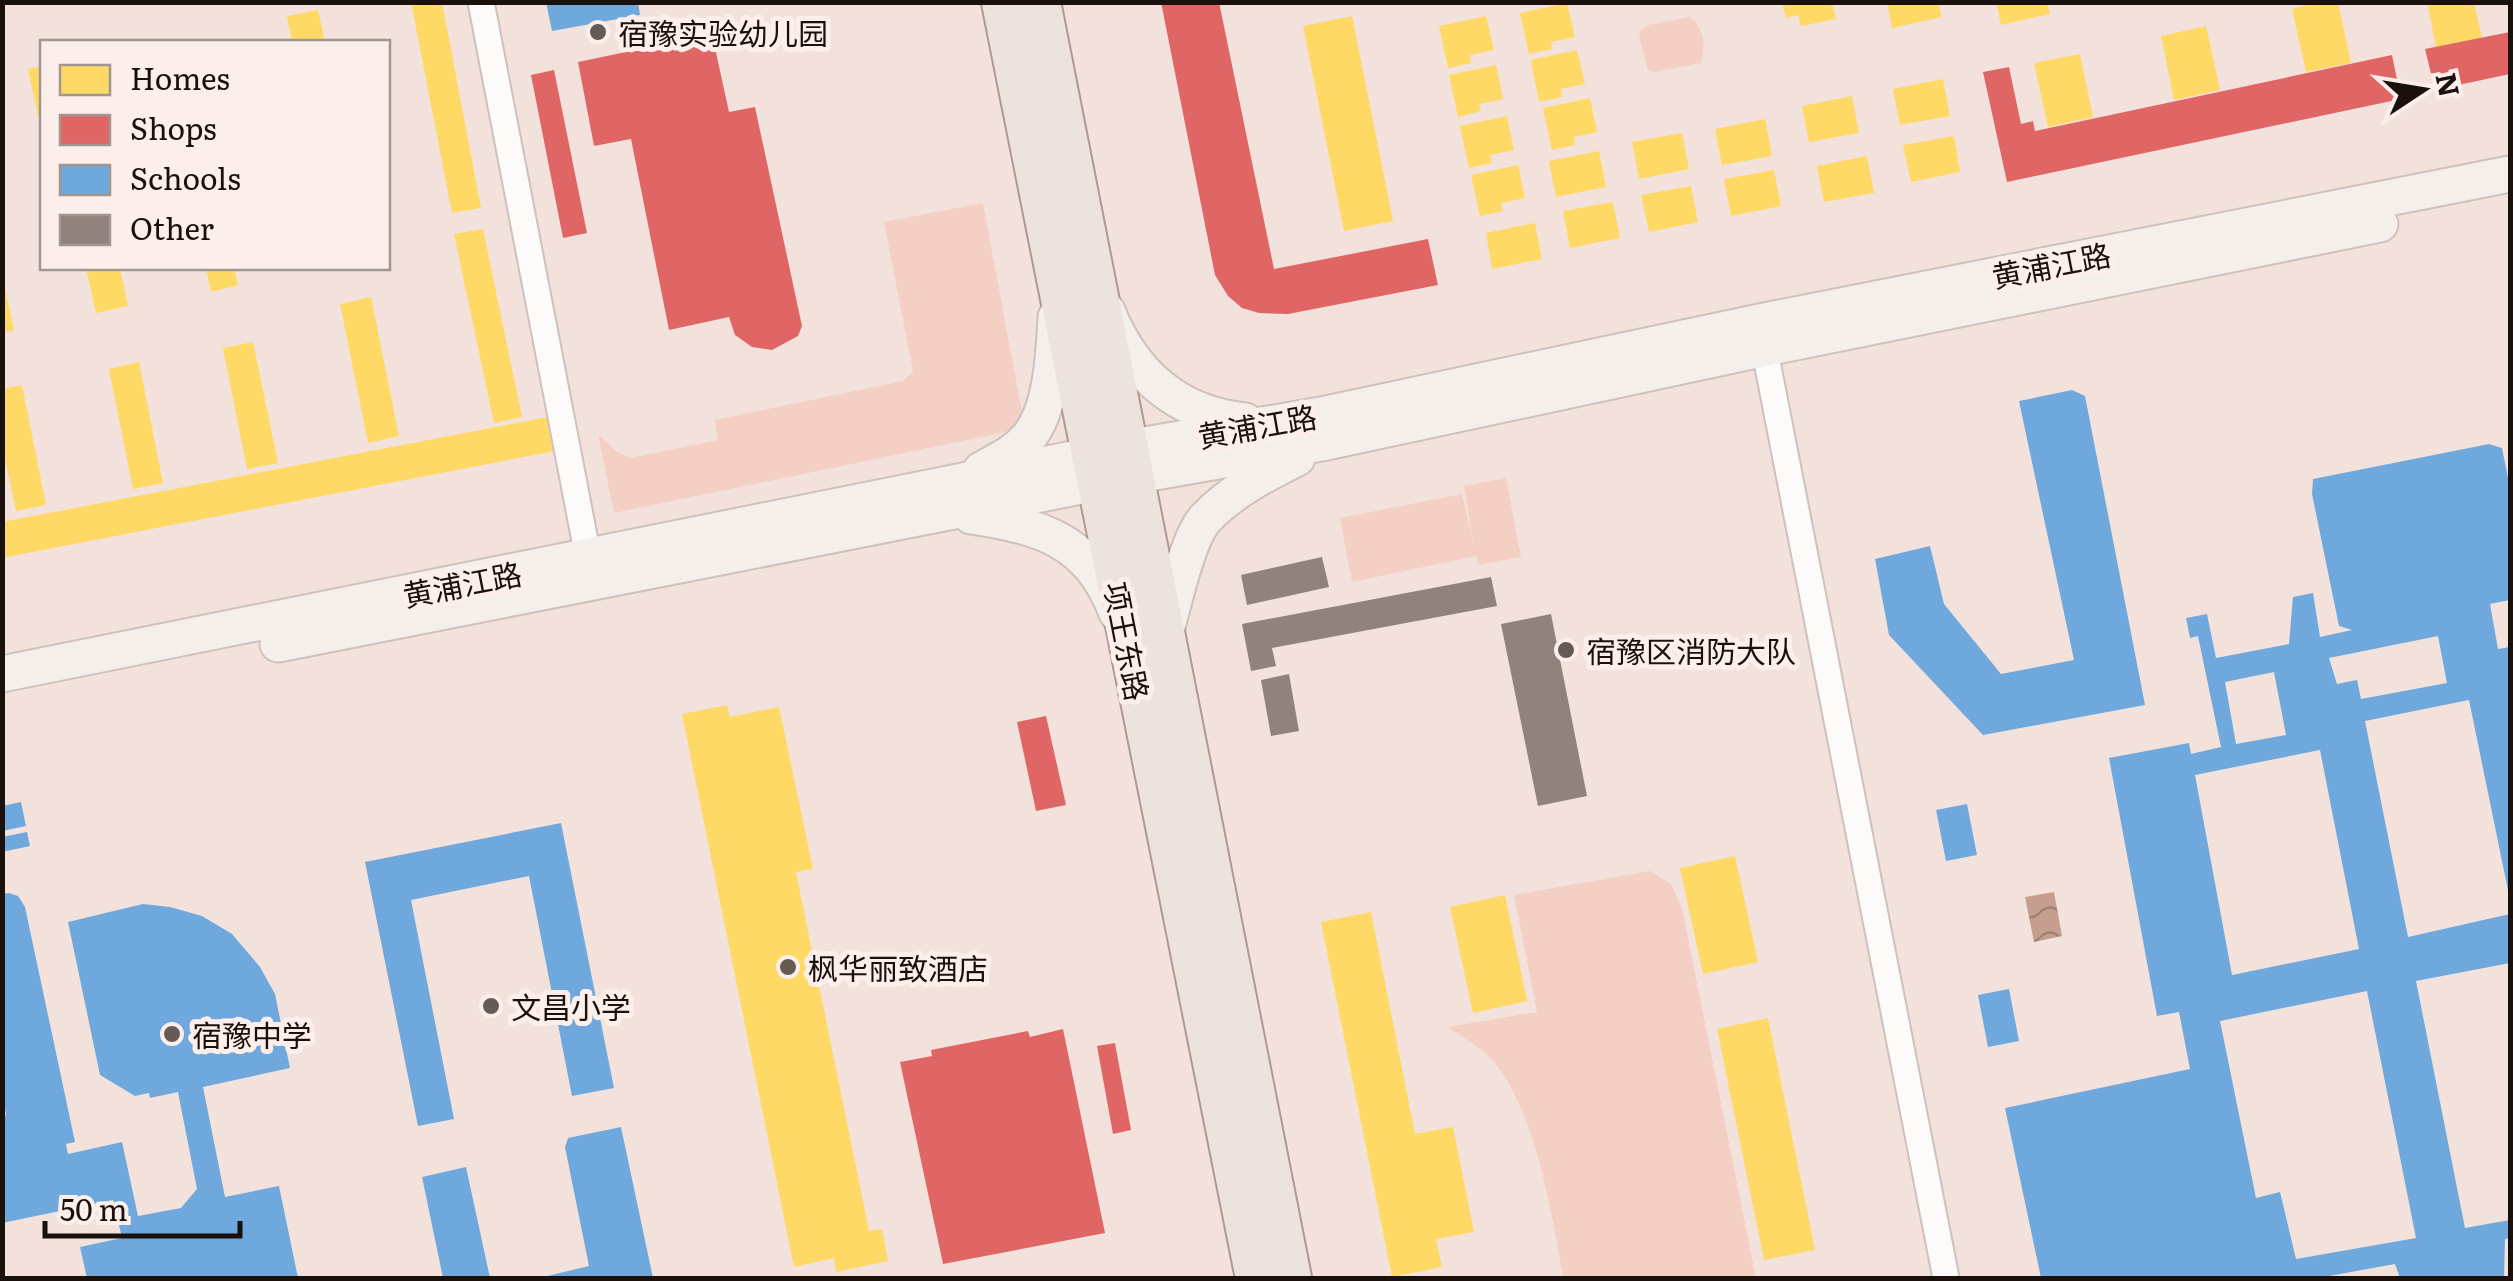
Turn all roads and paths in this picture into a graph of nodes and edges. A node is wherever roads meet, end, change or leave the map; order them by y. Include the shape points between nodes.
1 (481, 2) edge
2 (1002, 2) edge
3 (1040, 2) edge
4 (2510, 174) edge
5 (2510, 198) edge
6 (1076, 284) junction
7 (1762, 335) junction
8 (1324, 428) junction
9 (1112, 466) junction
10 (943, 500) junction
11 (591, 571) junction
12 (1146, 641) junction
13 (2, 674) edge
14 (2, 697) edge
15 (1256, 1278) edge
16 (1290, 1278) edge
17 (1946, 1278) edge

1 - 11 street
2 - 6 main road, 项王东路
3 - 6 main road, 项王东路
4 - 7 street, 黄浦江路
5 - 7 street, 黄浦江路
6 - 8 street via 1147,376 1175,400 1208,416
6 - 9 main road, 项王东路
6 - 10 street via 1036,426 1011,453
7 - 8 street, 黄浦江路
7 - 17 street
8 - 9 street, 黄浦江路
8 - 12 street via 1202,522
9 - 10 street, 黄浦江路
9 - 12 main road, 项王东路
10 - 11 street, 黄浦江路
10 - 12 street via 1054,537 1083,558
11 - 13 street, 黄浦江路
11 - 14 street, 黄浦江路
12 - 15 main road, 项王东路
12 - 16 main road, 项王东路

